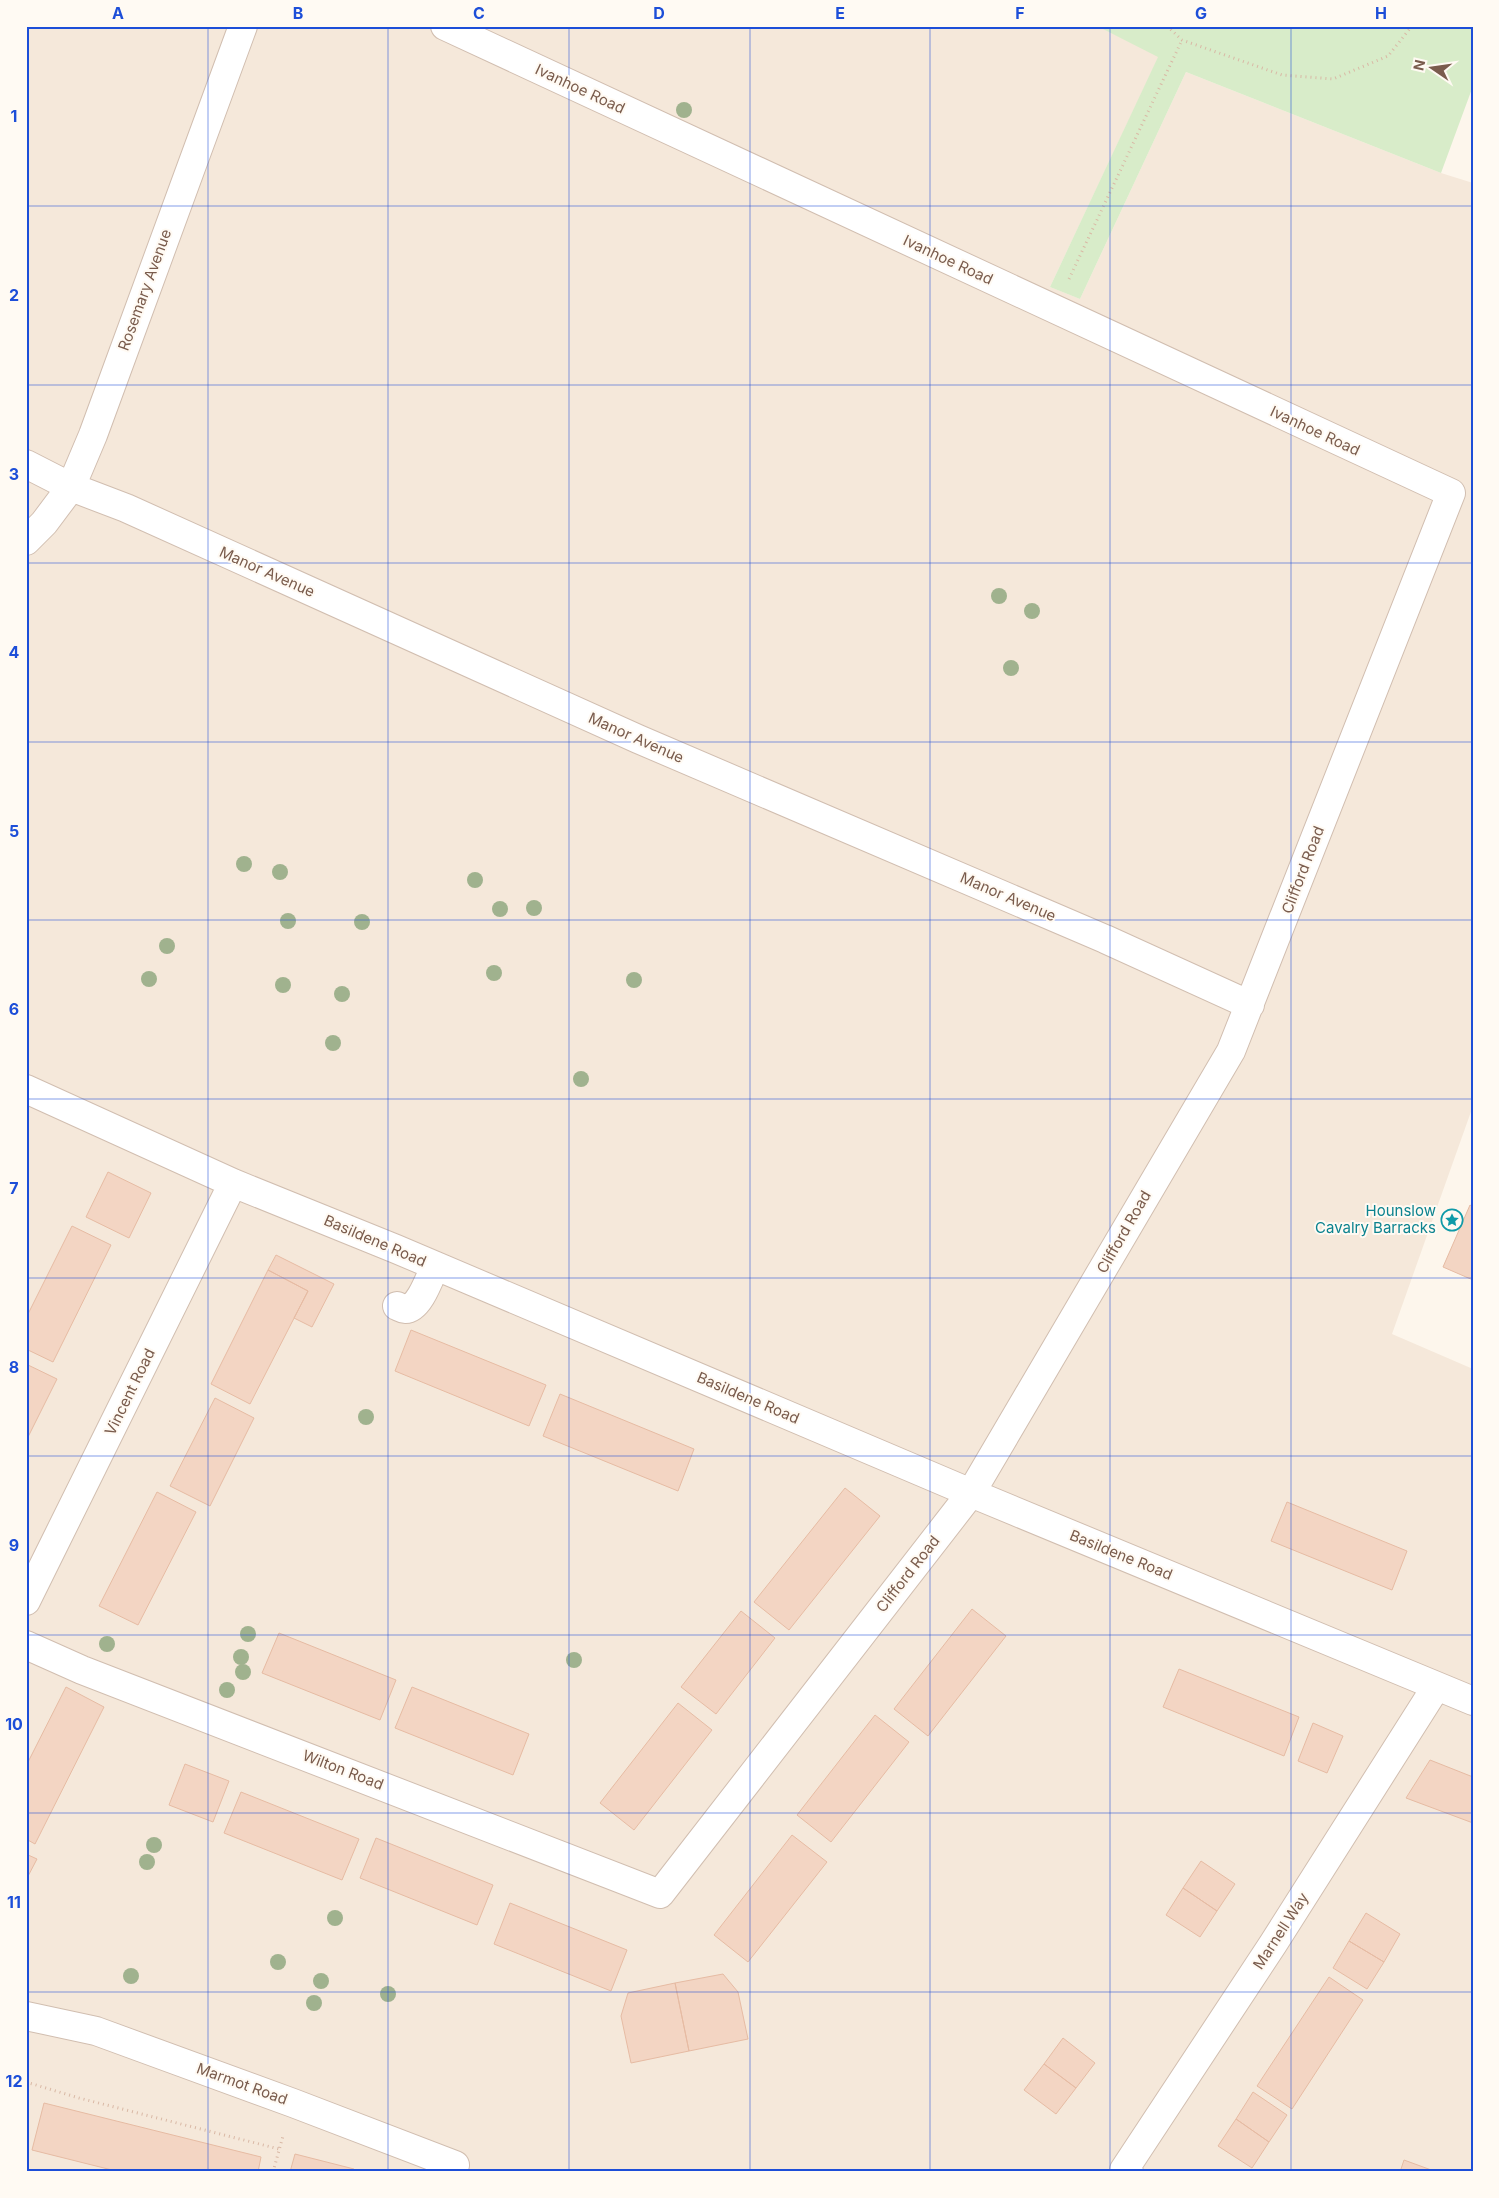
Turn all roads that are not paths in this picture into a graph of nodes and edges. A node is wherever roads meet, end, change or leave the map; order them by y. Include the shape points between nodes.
1 (243, 26) edge
2 (444, 26) edge
3 (26, 464) edge
4 (71, 487) junction
5 (1450, 493) joint
6 (26, 541) edge
7 (1250, 1005) junction
8 (26, 1089) edge
9 (233, 1183) junction
10 (435, 1266) junction
11 (397, 1306) dead end
12 (971, 1493) junction
13 (26, 1601) edge
14 (26, 1645) edge
15 (1436, 1687) junction
16 (1473, 1701) edge
17 (660, 1894) joint
18 (26, 2016) edge
19 (460, 2169) edge
20 (1129, 2172) edge

1 - 4 street, Rosemary Avenue
2 - 5 street, Ivanhoe Road
3 - 4 street, Manor Avenue
4 - 6 street, Rosemary Avenue
4 - 7 street, Manor Avenue via 126,508 638,739 1105,939
5 - 7 street, Clifford Road
7 - 12 street, Clifford Road via 1231,1051
8 - 9 street, Basildene Road
9 - 10 street, Basildene Road
9 - 13 street, Vincent Road
10 - 11 street via 413,1307
10 - 12 street, Basildene Road
12 - 15 street, Basildene Road
12 - 17 street, Clifford Road
14 - 17 street, Wilton Road via 92,1674
15 - 16 street, Basildene Road
15 - 20 street, Marnell Way via 1124,2170
18 - 19 street, Marmot Road via 96,2032 293,2103

